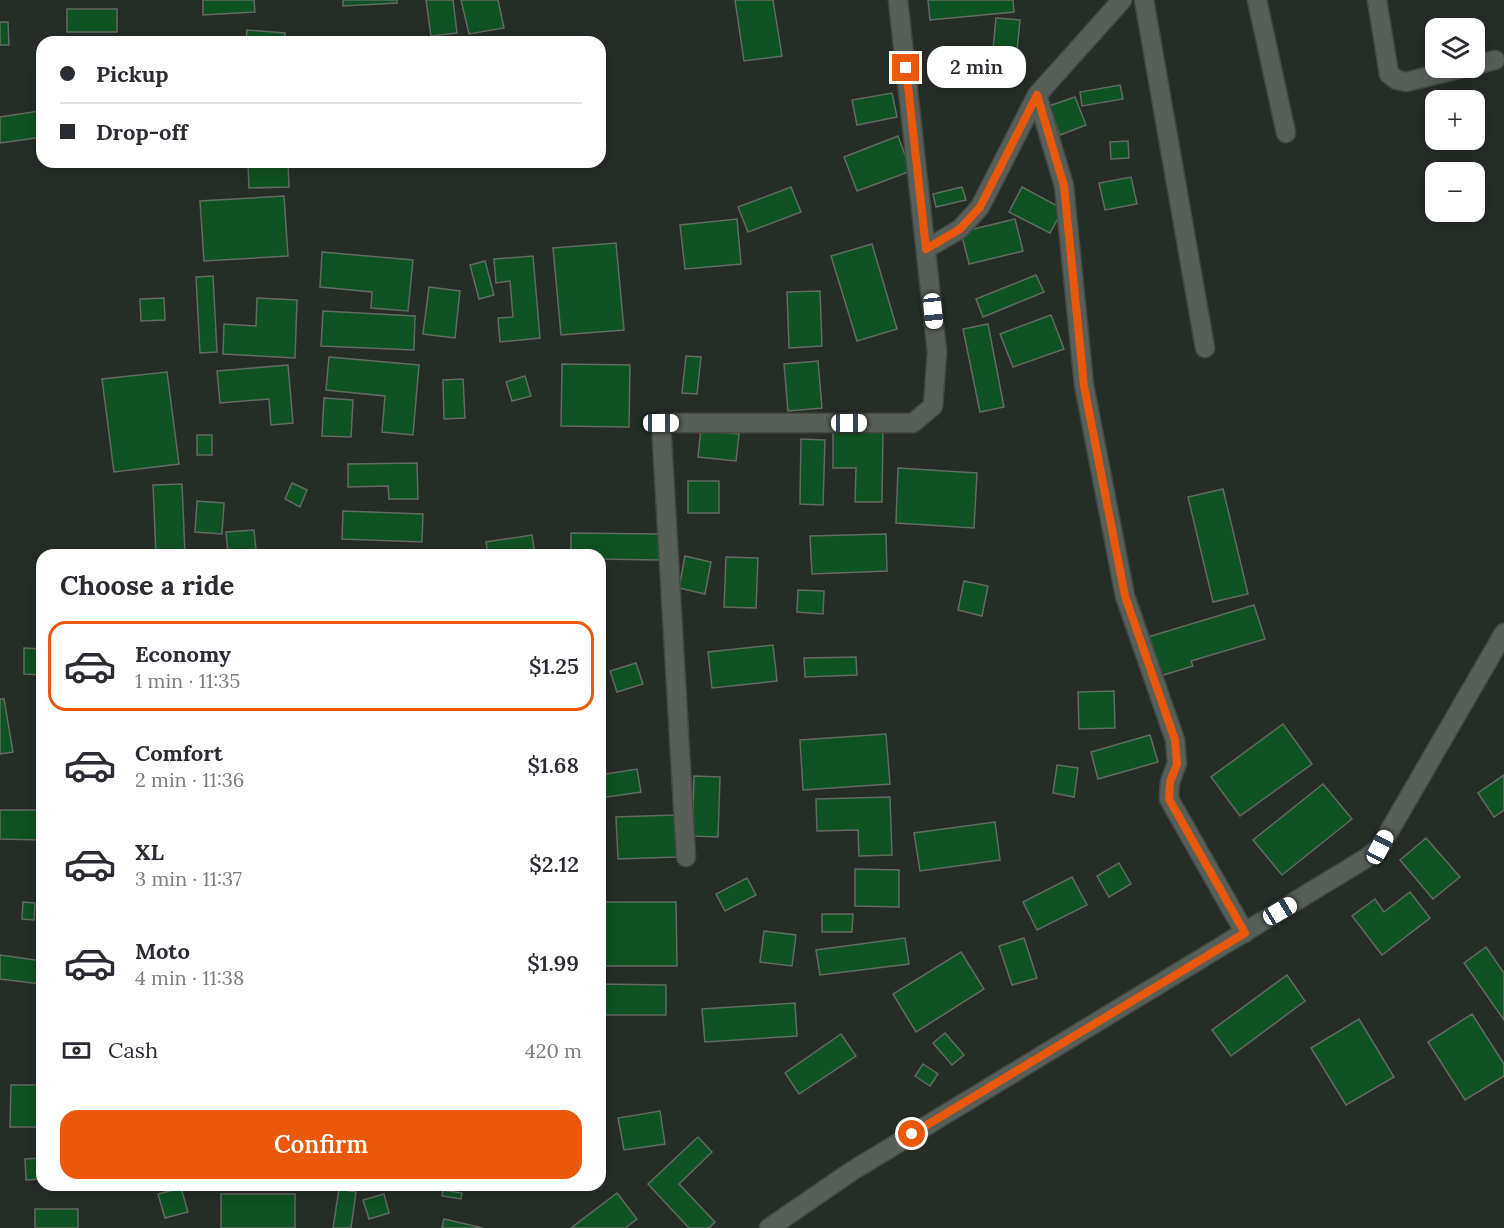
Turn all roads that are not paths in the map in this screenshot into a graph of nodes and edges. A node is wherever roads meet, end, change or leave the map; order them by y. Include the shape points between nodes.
1 (898, 0) edge
2 (1122, 0) edge
3 (1144, 0) edge
4 (1257, 0) edge
5 (1377, 0) edge
6 (1495, 60) dead end
7 (1485, 62) edge
8 (1425, 77) edge
9 (1037, 95) junction
10 (1286, 132) dead end
11 (926, 249) junction
12 (1204, 348) dead end
13 (1504, 633) edge
14 (686, 857) dead end
15 (1245, 933) junction
16 (769, 1228) edge

1 - 11 street
2 - 9 street
3 - 12 street
4 - 10 street
5 - 8 street via 1389,74 1406,82
6 - 7 street
9 - 11 street via 980,207 960,229
9 - 15 street via 1064,186 1084,386 1125,596 1175,740 1177,764 1169,799
11 - 14 street via 938,352 933,406 914,423 661,423
13 - 15 street via 1380,847
15 - 16 street via 852,1171

